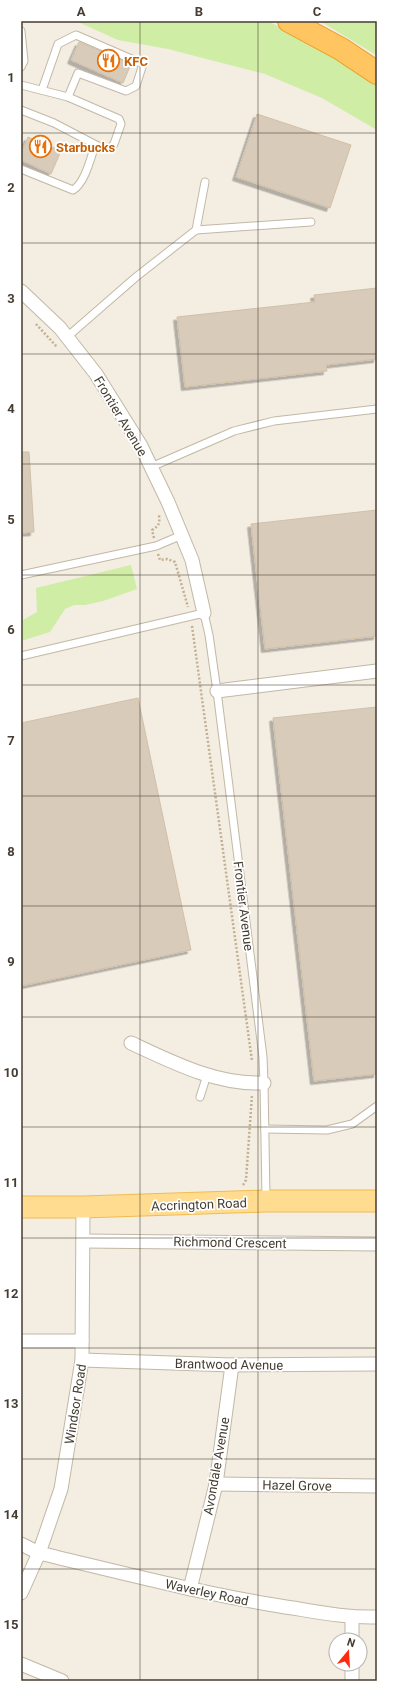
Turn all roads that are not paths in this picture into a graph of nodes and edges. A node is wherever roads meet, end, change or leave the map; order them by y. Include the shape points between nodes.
1 (289, 21) edge
2 (21, 31) edge
3 (21, 68) edge
4 (377, 73) edge
5 (21, 85) edge
6 (42, 90) junction
7 (68, 97) junction
8 (21, 110) edge
9 (95, 144) junction
10 (21, 169) edge
11 (205, 182) dead end
12 (311, 222) dead end
13 (196, 230) junction
14 (21, 291) edge
15 (67, 337) junction
16 (377, 410) edge
17 (151, 467) junction
18 (182, 535) junction
19 (21, 575) edge
20 (204, 613) junction
21 (21, 656) edge
22 (377, 671) edge
23 (217, 691) junction
24 (132, 1043) dead end
25 (207, 1075) junction
26 (259, 1083) junction
27 (200, 1097) dead end
28 (377, 1106) edge
29 (265, 1129) junction
30 (266, 1201) junction
31 (377, 1202) edge
32 (21, 1207) edge
33 (83, 1207) junction
34 (83, 1241) junction
35 (377, 1244) edge
36 (21, 1341) edge
37 (82, 1341) junction
38 (82, 1360) junction
39 (377, 1364) edge
40 (232, 1365) junction
41 (216, 1484) junction
42 (377, 1486) edge
43 (21, 1544) edge
44 (40, 1553) junction
45 (190, 1589) junction
46 (21, 1593) edge
47 (377, 1617) edge
48 (352, 1618) junction
49 (352, 1632) edge
50 (21, 1664) edge
51 (62, 1681) edge

1 - 4 highway via 341,49
2 - 3 lane via 24,61
5 - 6 lane
6 - 7 lane
6 - 7 lane via 58,44 76,35 143,64 136,86 126,91 78,74
7 - 9 lane via 119,119 121,124 114,144 110,148 102,148
8 - 9 lane
9 - 10 lane via 87,170 78,187 73,190
11 - 13 lane
12 - 13 lane
13 - 15 lane via 136,277
14 - 15 street, Frontier Avenue
15 - 17 street, Frontier Avenue via 96,374
16 - 17 lane via 274,421 234,431
17 - 18 street, Frontier Avenue
18 - 19 lane via 156,546
18 - 20 street, Frontier Avenue via 192,560
20 - 21 lane
20 - 23 lane, Frontier Avenue
22 - 23 street
23 - 26 lane, Frontier Avenue via 263,1057
24 - 25 street via 190,1070
25 - 26 street via 233,1082
25 - 27 lane
26 - 29 lane, Frontier Avenue
28 - 29 lane via 352,1124 327,1130
29 - 30 lane, Frontier Avenue
30 - 31 main road, Accrington Road
30 - 33 main road, Accrington Road
32 - 33 main road, Accrington Road
33 - 34 street, Windsor Road
34 - 35 street, Richmond Crescent
34 - 37 street, Windsor Road
36 - 37 street
37 - 38 street, Windsor Road
38 - 40 street, Brantwood Avenue
38 - 44 street, Windsor Road via 61,1489
39 - 40 street, Brantwood Avenue
40 - 41 street, Avondale Avenue
41 - 42 street, Hazel Grove
41 - 45 street, Avondale Avenue
43 - 44 street, Waverley Road
44 - 45 street, Waverley Road
44 - 46 street, Windsor Road
45 - 48 street, Waverley Road
47 - 48 street, Waverley Road
48 - 49 street
50 - 51 street

